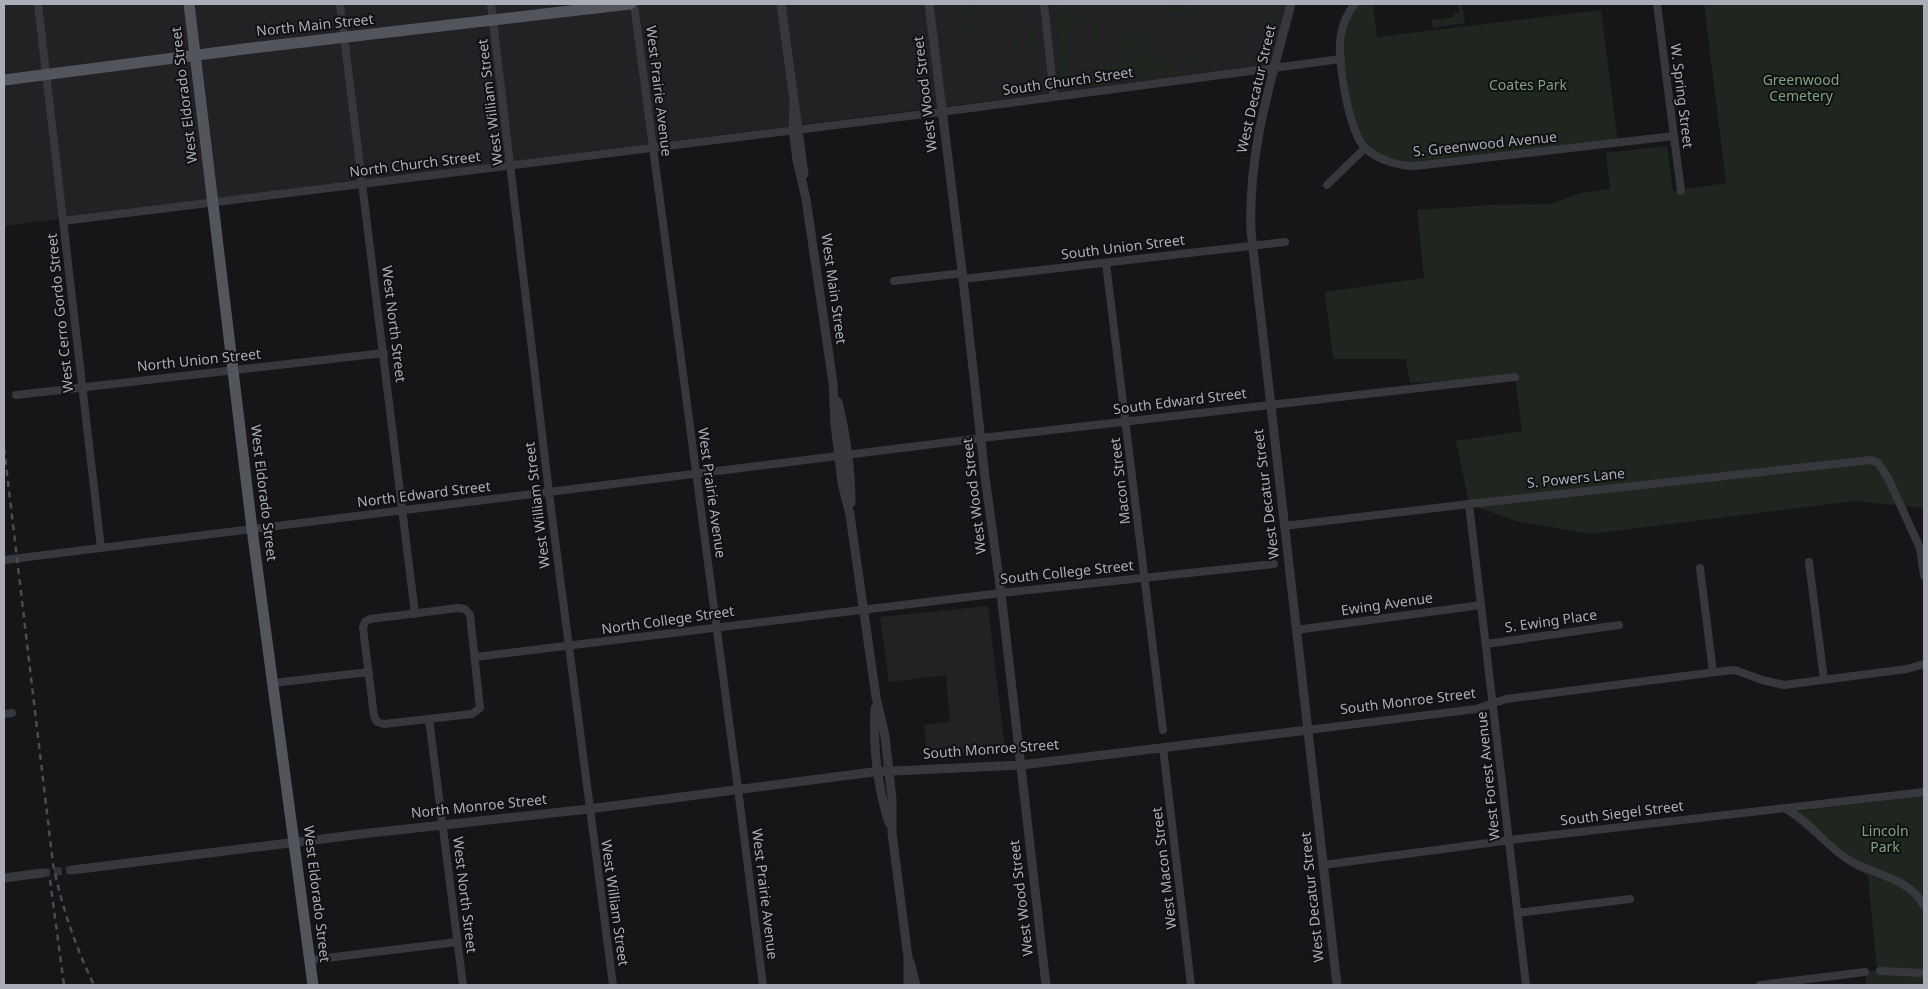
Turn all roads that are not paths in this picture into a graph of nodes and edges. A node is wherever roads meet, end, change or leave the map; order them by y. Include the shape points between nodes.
1 (38, 4) edge
2 (189, 4) edge
3 (340, 4) edge
4 (491, 4) edge
5 (630, 4) edge
6 (634, 4) edge
7 (781, 4) edge
8 (929, 4) edge
9 (1044, 4) edge
10 (1291, 4) edge
11 (1356, 4) edge
12 (1657, 4) edge
13 (493, 20) junction
14 (345, 38) junction
15 (196, 55) junction
16 (1341, 59) junction
17 (1274, 67) junction
18 (47, 75) junction
19 (4, 80) edge
20 (1054, 96) junction
21 (941, 112) junction
22 (796, 130) junction
23 (1674, 136) junction
24 (652, 148) junction
25 (1365, 148) junction
26 (511, 165) junction
27 (363, 183) junction
28 (1327, 185) dead end
29 (1681, 191) dead end
30 (214, 202) junction
31 (63, 221) junction
32 (1285, 242) dead end
33 (1252, 245) junction
34 (1106, 263) junction
35 (963, 276) junction
36 (894, 281) dead end
37 (384, 353) junction
38 (233, 370) junction
39 (1516, 377) dead end
40 (82, 386) junction
41 (16, 395) dead end
42 (1270, 404) junction
43 (1126, 421) junction
44 (982, 438) junction
45 (843, 455) junction
46 (696, 473) junction
47 (549, 493) junction
48 (1469, 504) junction
49 (404, 510) junction
50 (1284, 526) junction
51 (252, 529) junction
52 (101, 548) junction
53 (4, 560) edge
54 (1809, 562) dead end
55 (1274, 564) dead end
56 (1700, 568) dead end
57 (1924, 576) edge
58 (1144, 578) junction
59 (1001, 593) junction
60 (1481, 605) junction
61 (864, 609) junction
62 (415, 614) junction
63 (1619, 625) dead end
64 (717, 627) junction
65 (1296, 630) junction
66 (1486, 644) junction
67 (568, 647) junction
68 (475, 657) junction
69 (1924, 664) edge
70 (369, 672) junction
71 (1714, 672) junction
72 (1824, 680) junction
73 (273, 683) junction
74 (876, 698) junction
75 (1493, 704) junction
76 (12, 713) dead end
77 (4, 714) edge
78 (429, 719) junction
79 (1163, 730) dead end
80 (1308, 730) junction
81 (1163, 748) junction
82 (1021, 765) junction
83 (889, 771) junction
84 (878, 772) junction
85 (738, 789) junction
86 (1924, 792) edge
87 (1784, 808) junction
88 (589, 809) junction
89 (443, 825) junction
90 (892, 833) junction
91 (1508, 841) junction
92 (294, 843) junction
93 (1323, 864) junction
94 (72, 870) tunnel mouth
95 (42, 873) tunnel mouth
96 (4, 878) edge
97 (1630, 899) dead end
98 (1924, 906) edge
99 (1517, 913) junction
100 (457, 942) junction
101 (908, 957) junction
102 (310, 960) junction
103 (1880, 970) dead end
104 (1865, 972) dead end
105 (1924, 973) edge
106 (313, 985) edge
107 (463, 985) edge
108 (613, 985) edge
109 (763, 985) edge
110 (908, 985) edge
111 (916, 985) edge
112 (1046, 985) edge
113 (1191, 985) edge
114 (1337, 985) edge
115 (1526, 985) edge
116 (1760, 985) edge

1 - 18 street, West Cerro Gordo Street
2 - 15 main road, West Eldorado Street
3 - 14 street, West North Street
4 - 13 street, West William Street
5 - 13 main road, North Main Street
6 - 24 street, West Prairie Avenue
7 - 22 street, West Main Street
8 - 21 street, West Wood Street
9 - 20 street
10 - 17 street, West Decatur Street
11 - 16 street via 1340,36
12 - 23 street, W. Spring Street
13 - 14 main road, North Main Street
13 - 26 street, West William Street
14 - 15 main road, North Main Street
14 - 27 street, West North Street
15 - 18 main road, North Main Street
15 - 30 main road, West Eldorado Street
16 - 17 street, South Church Street
16 - 25 street via 1351,123
17 - 20 street, South Church Street
17 - 33 street, West Decatur Street via 1257,136 1250,214
18 - 19 main road, North Main Street
18 - 31 street, West Cerro Gordo Street
20 - 21 street, South Church Street
21 - 22 street, South Church Street
21 - 35 street, West Wood Street
22 - 24 street, North Church Street
22 - 45 street, West Main Street via 803,159
23 - 25 street, S. Greenwood Avenue via 1415,166 1387,161
23 - 29 street, W. Spring Street
24 - 26 street, North Church Street
24 - 46 street, West Prairie Avenue
25 - 28 street
26 - 27 street, North Church Street
26 - 47 street, West William Street
27 - 30 street, North Church Street
27 - 37 street, West North Street
30 - 31 street, North Church Street
30 - 38 main road, West Eldorado Street
31 - 40 street, West Cerro Gordo Street
32 - 33 street, South Union Street
33 - 34 street, South Union Street
33 - 42 street, West Decatur Street
34 - 35 street, South Union Street
34 - 43 street, Macon Street
35 - 36 street, South Union Street
35 - 44 street, West Wood Street
37 - 38 street, North Union Street
37 - 49 street, West North Street
38 - 40 street, North Union Street
38 - 51 main road, West Eldorado Street
39 - 42 street, South Edward Street
40 - 41 street, North Union Street
40 - 52 street, West Cerro Gordo Street
42 - 43 street, South Edward Street
42 - 50 street, West Decatur Street
43 - 44 street, South Edward Street
43 - 58 street, Macon Street
44 - 45 street, South Edward Street
44 - 59 street, West Wood Street
45 - 46 street, North Edward Street
45 - 61 street, West Main Street via 842,483
46 - 47 street, North Edward Street
46 - 64 street, West Prairie Avenue
47 - 49 street, North Edward Street
47 - 67 street, West William Street
48 - 50 street, S. Powers Lane
48 - 57 street, S. Powers Lane via 1871,460 1878,463 1888,478 1920,548
48 - 60 street, West Forest Avenue
49 - 51 street, North Edward Street
49 - 62 street, West North Street
50 - 65 street, West Decatur Street
51 - 52 street, North Edward Street
51 - 73 main road, West Eldorado Street
52 - 53 street, North Edward Street
54 - 72 street
55 - 58 street, South College Street
56 - 71 street
58 - 59 street, South College Street
58 - 79 street
59 - 61 street, South College Street
59 - 82 street, West Wood Street
60 - 65 street, Ewing Avenue
60 - 66 street, West Forest Avenue
61 - 64 street, North College Street
61 - 74 street, West Main Street
62 - 68 street via 458,608 465,610 470,615
62 - 70 street via 365,622
63 - 66 street, S. Ewing Place
64 - 67 street, North College Street
64 - 85 street, West Prairie Avenue
65 - 80 street, West Decatur Street
66 - 75 street, West Forest Avenue
67 - 68 street, North College Street
67 - 88 street, West William Street
68 - 78 street via 481,705 478,711
69 - 72 street, South Monroe Street
70 - 73 street
70 - 78 street via 377,722
71 - 72 street, South Monroe Street via 1735,670 1784,685
71 - 75 street, South Monroe Street
73 - 92 main road, West Eldorado Street
74 - 83 street, West Main Street
74 - 84 street, West Main Street via 874,737
75 - 80 street, South Monroe Street via 1476,709
75 - 91 street, West Forest Avenue
76 - 77 street
78 - 89 street, West North Street
80 - 81 street, South Monroe Street
80 - 93 street, West Decatur Street
81 - 82 street, South Monroe Street
81 - 113 street, West Macon Street
82 - 83 street, South Monroe Street
82 - 112 street, West Wood Street
83 - 84 street, North Monroe Street
83 - 90 street, West Main Street
84 - 85 street, North Monroe Street
84 - 90 street, West Main Street via 881,799
85 - 88 street, North Monroe Street
85 - 109 street, West Prairie Avenue
86 - 87 street, South Siegel Street
87 - 91 street, South Siegel Street
87 - 98 street via 1797,814 1848,860 1913,889
88 - 89 street, North Monroe Street
88 - 108 street, West William Street
89 - 92 street, North Monroe Street
89 - 100 street, West North Street
90 - 101 street, West Main Street
91 - 93 street, South Siegel Street
91 - 99 street, West Forest Avenue
92 - 94 street, North Monroe Street
92 - 102 main road, West Eldorado Street
93 - 114 street, West Decatur Street
95 - 96 street
97 - 99 street
99 - 115 street, West Forest Avenue
100 - 102 street
100 - 107 street, West North Street
101 - 110 street, West Main Street
101 - 111 street, West Main Street
102 - 106 main road, West Eldorado Street
103 - 105 street
104 - 116 street

